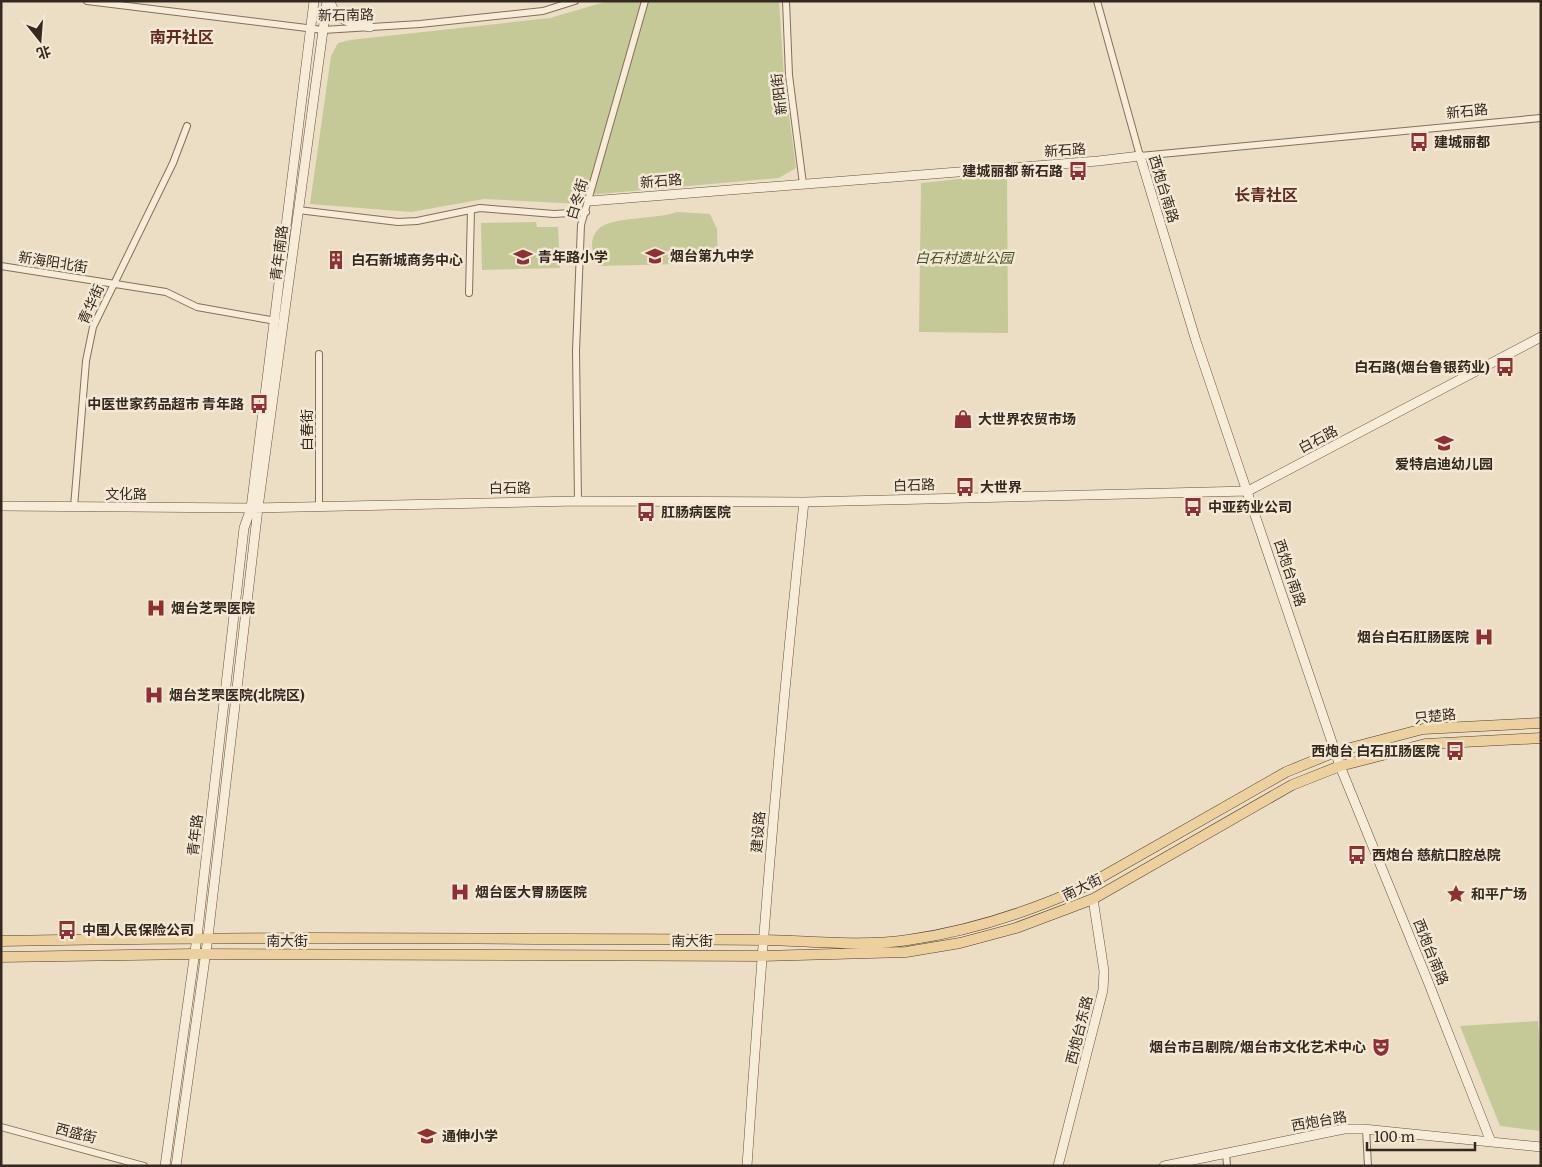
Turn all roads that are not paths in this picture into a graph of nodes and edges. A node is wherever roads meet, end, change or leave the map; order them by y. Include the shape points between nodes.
1 (87, 1) edge
2 (314, 1) edge
3 (329, 1) edge
4 (575, 1) edge
5 (645, 1) edge
6 (786, 1) edge
7 (1097, 1) edge
8 (147, 5) edge
9 (551, 5) edge
10 (370, 27) junction
11 (311, 28) junction
12 (323, 30) junction
13 (1541, 118) edge
14 (187, 126) dead end
15 (1140, 156) junction
16 (804, 184) junction
17 (590, 201) junction
18 (298, 210) junction
19 (471, 210) junction
20 (586, 212) junction
21 (1, 266) edge
22 (113, 285) junction
23 (469, 293) dead end
24 (276, 321) junction
25 (1541, 337) edge
26 (319, 354) dead end
27 (1248, 492) junction
28 (578, 500) junction
29 (804, 502) junction
30 (1, 506) edge
31 (319, 506) junction
32 (74, 508) junction
33 (254, 508) junction
34 (1541, 723) edge
35 (1541, 738) edge
36 (1335, 752) junction
37 (1340, 766) junction
38 (1092, 899) junction
39 (197, 937) junction
40 (208, 937) junction
41 (763, 940) junction
42 (1, 941) edge
43 (194, 954) junction
44 (206, 954) junction
45 (762, 956) junction
46 (1, 957) edge
47 (1, 1127) edge
48 (1366, 1129) junction
49 (1491, 1142) junction
50 (1541, 1147) edge
51 (1226, 1153) junction
52 (144, 1166) edge
53 (165, 1166) edge
54 (176, 1166) edge
55 (747, 1166) edge
56 (1058, 1166) edge
57 (1164, 1166) edge
58 (1227, 1166) edge
59 (1368, 1166) edge

1 - 8 street, 新石南路
2 - 11 street, 青年南路
3 - 10 street via 339,17
3 - 12 street, 青年南路
4 - 9 street, 新石南路
5 - 17 street, 白冬街
6 - 16 street, 新阳街 via 789,75
7 - 15 street, 西炮台南路
8 - 11 street, 新石南路
9 - 10 street, 新石南路 via 429,23
10 - 12 street, 新石南路
11 - 12 street, 新石南路
11 - 24 street, 青年南路
12 - 18 street, 青年南路
13 - 15 street, 新石路
14 - 22 street, 青华街 via 173,163
15 - 16 street, 新石路
15 - 27 street, 西炮台南路 via 1196,341
16 - 17 street, 新石路
17 - 20 street, 白冬街
18 - 19 street via 398,222
18 - 33 street, 青年南路
19 - 20 street via 554,214
19 - 23 street
20 - 28 street, 白冬街 via 581,225 576,350
21 - 22 street, 新海阳北街
22 - 24 street, 新海阳北街 via 166,292 196,307
22 - 32 street, 青华街 via 93,327 86,361
24 - 33 street, 青年南路
25 - 27 street, 白石路
26 - 31 street, 白春街
27 - 29 street, 白石路
27 - 36 street, 西炮台南路
28 - 29 street, 白石路
28 - 31 street, 白石路
29 - 41 street, 建设路 via 789,634
30 - 32 street, 文化路
31 - 33 street, 白石路
32 - 33 street, 文化路
33 - 39 street, 青年路 via 244,528
33 - 40 street, 青年路
34 - 36 main road, 只楚路 via 1423,729
35 - 37 main road, 只楚路 via 1425,744
36 - 37 street, 西炮台南路
36 - 41 main road, 南大街 via 1286,772 1086,886 1012,916 958,931 865,944
37 - 38 main road, 南大街 via 1292,785
37 - 49 street, 西炮台南路
38 - 45 main road, 南大街 via 1016,928 960,943 906,952
38 - 56 street, 西炮台东路 via 1104,970 1103,990
39 - 40 main road, 南大街
39 - 42 main road, 南大街
39 - 43 street, 青年路
40 - 41 main road, 南大街
40 - 44 street, 青年路
41 - 45 street, 建设路
43 - 44 main road, 南大街
43 - 46 main road, 南大街
43 - 53 street, 青年路
44 - 45 main road, 南大街
44 - 54 street, 青年路
45 - 55 street, 建设路
47 - 52 street, 西盛街
48 - 49 street, 西炮台路
48 - 51 street, 西炮台路 via 1344,1129
48 - 59 street
49 - 50 street, 西炮台路
51 - 57 street, 西炮台路
51 - 58 street

